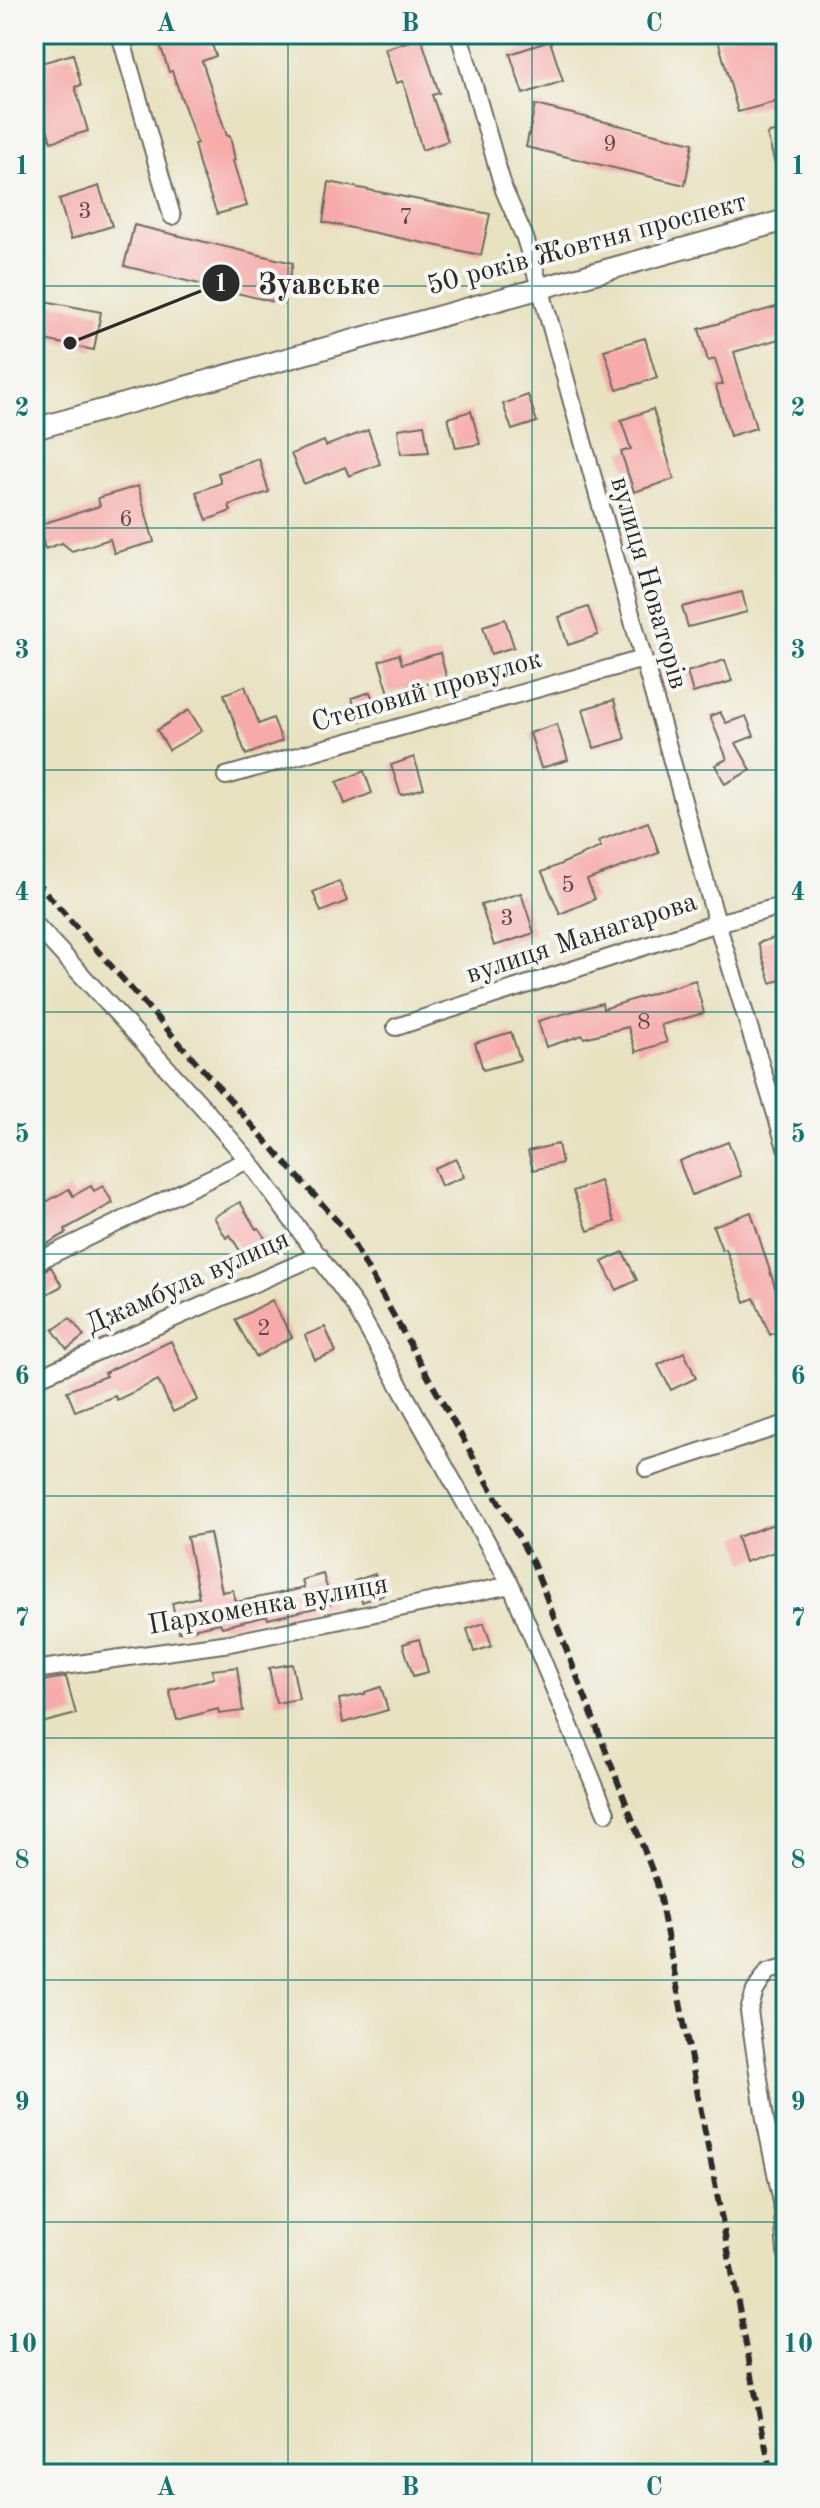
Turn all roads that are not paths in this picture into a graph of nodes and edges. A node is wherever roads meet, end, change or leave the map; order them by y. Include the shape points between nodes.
1 (120, 34) edge
2 (459, 34) edge
3 (172, 216) dead end
4 (786, 220) edge
5 (540, 287) junction
6 (34, 429) edge
7 (643, 659) junction
8 (226, 776) dead end
9 (786, 905) edge
10 (34, 923) edge
11 (717, 923) junction
12 (396, 1027) dead end
13 (786, 1147) edge
14 (248, 1160) junction
15 (319, 1255) junction
16 (34, 1263) edge
17 (34, 1379) edge
18 (786, 1424) edge
19 (647, 1469) dead end
20 (511, 1585) junction
21 (34, 1670) edge
22 (606, 1813) dead end
23 (786, 1966) edge
24 (786, 2252) edge

1 - 3 street
2 - 5 street, вулиця Новаторів via 504,190
4 - 5 street, 50 років Жовтня проспект
5 - 6 street, 50 років Жовтня проспект
5 - 7 street, вулиця Новаторів
7 - 8 street, Степовий провулок
7 - 11 street, вулиця Новаторів
9 - 11 street, вулиця Манагарова
10 - 14 street
11 - 12 street, вулиця Манагарова
11 - 13 street, вулиця Новаторів
14 - 15 street
14 - 16 street
15 - 17 street, Джамбула вулиця
15 - 20 street via 355,1306
18 - 19 street
20 - 21 street, Пархоменка вулиця via 230,1643
20 - 22 street
23 - 24 street via 768,1971 749,2011

